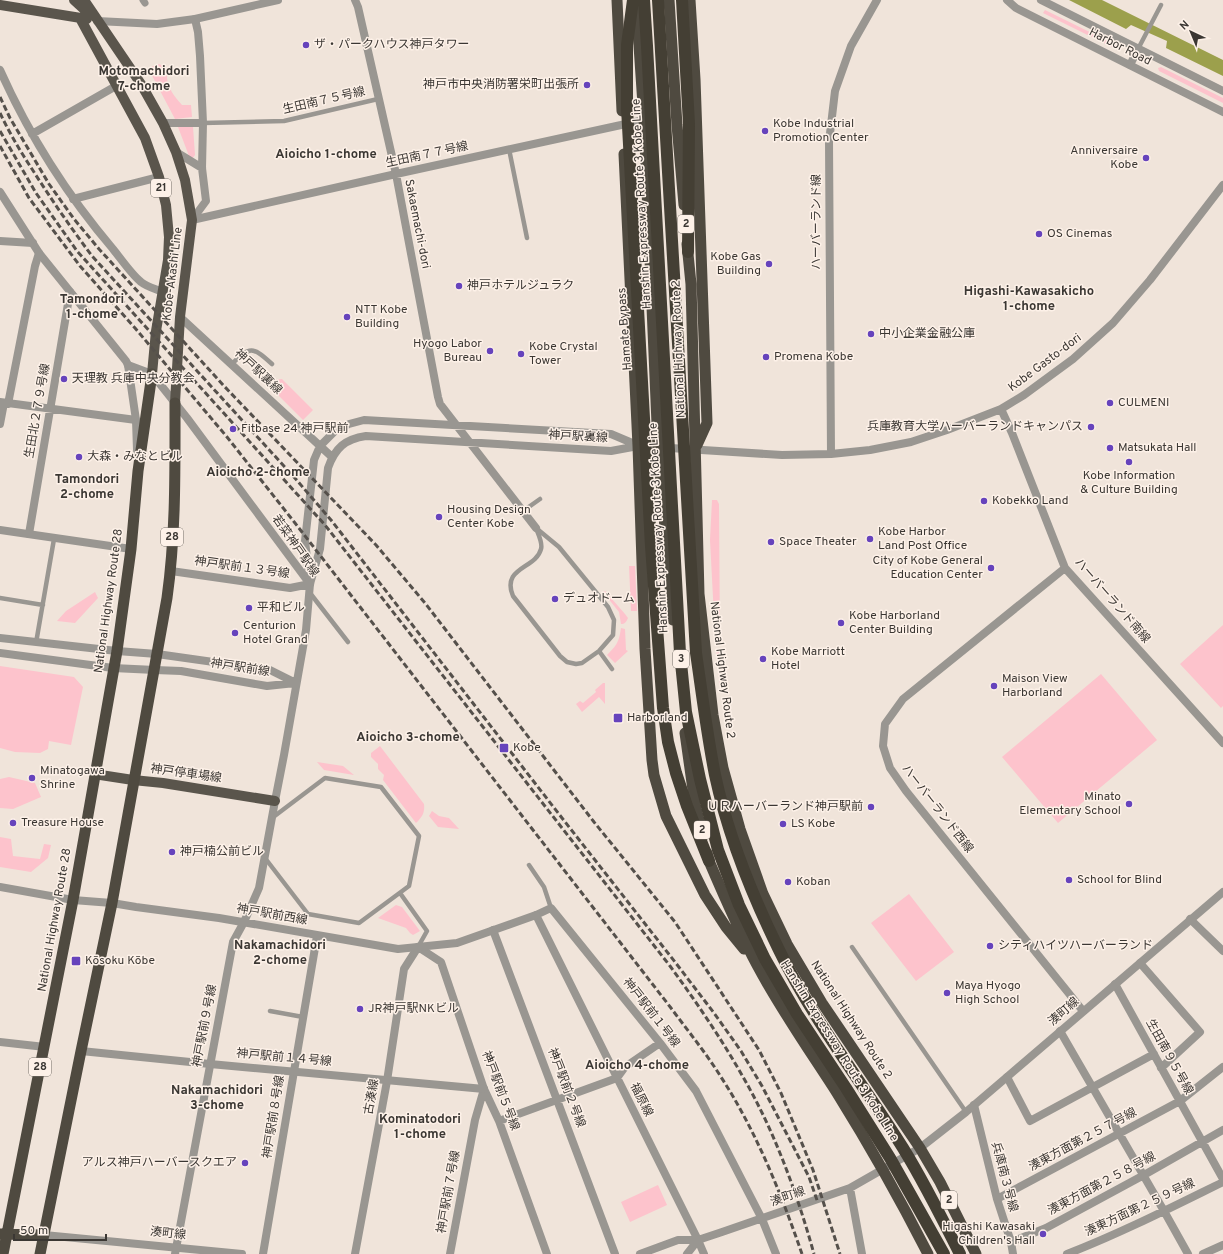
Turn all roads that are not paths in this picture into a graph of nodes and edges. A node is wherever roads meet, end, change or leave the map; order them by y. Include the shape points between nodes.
1 (74, 0) edge
2 (84, 0) edge
3 (278, 0) edge
4 (355, 0) edge
5 (617, 0) edge
6 (633, 0) edge
7 (636, 0) edge
8 (644, 0) edge
9 (658, 0) edge
10 (669, 0) edge
11 (682, 0) edge
12 (690, 0) edge
13 (877, 0) edge
14 (1007, 0) edge
15 (1041, 0) edge
16 (1161, 5) dead end
17 (0, 6) edge
18 (80, 18) junction
19 (195, 19) junction
20 (97, 21) junction
21 (1138, 48) junction
22 (1130, 65) junction
23 (0, 70) edge
24 (116, 86) junction
25 (1223, 91) edge
26 (378, 99) junction
27 (1223, 112) edge
28 (644, 120) junction
29 (203, 123) junction
30 (163, 124) junction
31 (622, 124) junction
32 (32, 134) junction
33 (509, 149) junction
34 (176, 152) junction
35 (202, 168) junction
36 (396, 174) junction
37 (159, 177) junction
38 (1223, 185) edge
39 (0, 192) edge
40 (73, 199) junction
41 (3, 201) edge
42 (192, 220) junction
43 (528, 238) dead end
44 (0, 241) edge
45 (33, 243) junction
46 (688, 252) junction
47 (39, 253) junction
48 (70, 292) junction
49 (163, 292) junction
50 (180, 317) junction
51 (232, 364) junction
52 (272, 364) dead end
53 (128, 365) junction
54 (152, 374) junction
55 (4, 403) edge
56 (175, 403) junction
57 (51, 409) junction
58 (1000, 409) junction
59 (136, 420) junction
60 (0, 424) edge
61 (457, 425) junction
62 (471, 443) junction
63 (320, 446) junction
64 (638, 446) junction
65 (658, 447) junction
66 (696, 449) junction
67 (830, 454) junction
68 (332, 457) junction
69 (138, 470) junction
70 (540, 499) dead end
71 (523, 511) junction
72 (536, 528) junction
73 (0, 530) edge
74 (29, 534) junction
75 (54, 539) junction
76 (131, 549) junction
77 (1065, 568) junction
78 (171, 571) junction
79 (309, 588) junction
80 (0, 598) edge
81 (43, 605) junction
82 (0, 638) edge
83 (348, 642) dead end
84 (36, 643) junction
85 (117, 651) junction
86 (599, 651) junction
87 (0, 653) edge
88 (157, 654) junction
89 (113, 668) junction
90 (612, 669) dead end
91 (155, 670) junction
92 (296, 683) junction
93 (1223, 743) edge
94 (94, 774) junction
95 (133, 780) junction
96 (275, 801) junction
97 (272, 818) junction
98 (265, 858) junction
99 (709, 861) junction
100 (528, 865) dead end
101 (0, 887) edge
102 (1223, 892) edge
103 (400, 893) junction
104 (73, 900) junction
105 (112, 903) junction
106 (551, 908) junction
107 (536, 914) junction
108 (1190, 919) junction
109 (244, 922) junction
110 (493, 930) junction
111 (318, 936) junction
112 (418, 947) junction
113 (852, 947) dead end
114 (1223, 951) edge
115 (1140, 963) junction
116 (757, 965) junction
117 (1115, 984) junction
118 (270, 1010) dead end
119 (1083, 1011) junction
120 (303, 1017) junction
121 (1060, 1031) junction
122 (0, 1042) edge
123 (660, 1043) junction
124 (44, 1047) junction
125 (81, 1051) junction
126 (1154, 1054) junction
127 (210, 1064) junction
128 (1223, 1067) edge
129 (1162, 1068) junction
130 (294, 1071) junction
131 (1007, 1077) junction
132 (617, 1078) junction
133 (387, 1081) junction
134 (1093, 1087) junction
135 (484, 1089) junction
136 (558, 1100) junction
137 (1180, 1101) junction
138 (974, 1105) junction
139 (966, 1112) junction
140 (499, 1121) junction
141 (1223, 1130) edge
142 (1120, 1134) junction
143 (1203, 1142) junction
144 (920, 1148) junction
145 (883, 1170) junction
146 (1144, 1175) junction
147 (1223, 1180) edge
148 (850, 1188) junction
149 (997, 1199) junction
150 (1164, 1211) junction
151 (762, 1219) junction
152 (3, 1234) edge
153 (44, 1235) junction
154 (698, 1240) junction
155 (1011, 1242) junction
156 (1223, 1245) edge
157 (176, 1251) edge
158 (4, 1254) edge
159 (40, 1254) edge
160 (242, 1254) edge
161 (263, 1254) edge
162 (355, 1254) edge
163 (450, 1254) edge
164 (547, 1254) edge
165 (615, 1254) edge
166 (640, 1254) edge
167 (687, 1254) edge
168 (704, 1254) edge
169 (776, 1254) edge
170 (862, 1254) edge
171 (928, 1254) edge
172 (944, 1254) edge
173 (960, 1254) edge
174 (976, 1254) edge
175 (1013, 1254) edge
176 (1067, 1254) edge
177 (1188, 1254) edge
178 (1203, 1254) edge

1 - 20 main road, 21
2 - 20 main road, 21
3 - 19 street
4 - 26 street, Sakaemachi-dori
5 - 31 highway
6 - 99 highway, Hamate Bypass / 2 via 627,46 627,108 663,708 674,767
7 - 28 highway, National Highway Route 2 / 2
8 - 172 highway, Hanshin Expressway Route 3 Kobe Line / 3 via 680,653 686,712 700,779 718,850 739,905 765,959 797,1014 890,1158
9 - 173 highway, Hanshin Expressway Route 3 Kobe Line / 3 via 696,653 715,776 734,845 779,951 810,1007 904,1150
10 - 46 highway, National Highway Route 2 / 2 via 676,125
11 - 46 highway, 2 via 689,124
12 - 66 highway via 707,423
13 - 67 street, ハーバーランド線 via 851,46 835,91 829,142
14 - 22 street, Harbor Road via 1016,8
15 - 21 street, Harbor Road
16 - 21 lane
17 - 18 main road
18 - 20 main road
18 - 24 main road, Kobe-Akashi Line / 21
19 - 20 street via 157,24
19 - 29 street via 200,56
20 - 30 main road, Kobe-Akashi Line / 21 via 132,68
21 - 22 street
21 - 25 street, Harbor Road
22 - 27 street, Harbor Road
23 - 32 street
24 - 32 street
24 - 37 main road, Kobe-Akashi Line / 21 via 145,138
26 - 29 lane, 生田南７５号線 via 284,121
26 - 36 street, Sakaemachi-dori
28 - 31 street, 生田南７７号線
28 - 65 highway, National Highway Route 2 / 2
29 - 30 street
29 - 35 street
30 - 34 main road, Kobe-Akashi Line / 21
31 - 33 street, 生田南７７号線
31 - 64 highway
32 - 40 street
33 - 36 street, 生田南７７号線
33 - 43 lane
34 - 35 street
34 - 42 main road, Kobe-Akashi Line / 21 via 185,180
35 - 42 street via 206,201
36 - 42 street, 生田南７７号線
36 - 61 street, Sakaemachi-dori via 438,397 440,404
37 - 40 street
37 - 49 main road, Kobe-Akashi Line / 21 via 166,205 169,237
38 - 58 street, Kobe Gasto-dori via 1150,280 1113,322 1073,359 1024,395
39 - 41 street
40 - 49 street via 141,282
41 - 45 street
42 - 50 main road, Kobe-Akashi Line / 21
44 - 45 street
45 - 47 street
46 - 66 highway, National Highway Route 2 / 2
47 - 48 street
47 - 55 street
48 - 53 street
48 - 57 street, 生田北２７９号線
49 - 54 main road, Kobe-Akashi Line / 21
50 - 51 street, 神戸駅裏線
50 - 56 main road, Kobe-Akashi Line / 21
51 - 52 lane via 250,350 261,354
51 - 63 street, 神戸駅裏線
53 - 54 street
53 - 59 street
54 - 56 street, 若菜神戸駅線
54 - 69 highway, National Highway Route 28 / 28
55 - 57 street
55 - 60 street
56 - 78 highway, 28
56 - 79 street, 若菜神戸駅線
57 - 59 street
57 - 74 street, 生田北２７９号線
58 - 67 street, Kobe Gasto-dori via 911,442
58 - 77 street, ハーバーランド南線 via 1012,433
59 - 69 street
61 - 62 street, Sakaemachi-dori
61 - 63 street, 神戸駅裏線 via 364,420 335,431
61 - 64 street, 神戸駅裏線 via 611,434
62 - 64 street, 神戸駅裏線 via 611,451
62 - 68 street, 神戸駅裏線 via 366,436 345,442
62 - 71 street, Sakaemachi-dori
63 - 68 street, 神戸駅裏線
63 - 79 street via 314,460 305,541
64 - 65 street, Kobe Gasto-dori
64 - 116 highway via 645,649 654,775 666,816 705,895 726,927
65 - 66 street, Kobe Gasto-dori
65 - 99 highway, National Highway Route 2 / 2 via 682,712 696,804
66 - 67 street, Kobe Gasto-dori via 782,455
66 - 144 highway, National Highway Route 2 / 2 via 699,594 712,708 723,768 740,829 763,894 787,944 822,1003
68 - 79 street via 328,468 320,549
69 - 76 highway, National Highway Route 28 / 28
70 - 71 lane
71 - 72 street, Sakaemachi-dori
72 - 86 lane via 559,547 612,613 613,635
72 - 86 lane via 542,548 539,555 511,579 513,596 567,662 582,663
73 - 74 street
74 - 75 street
75 - 76 street
75 - 81 lane
76 - 85 highway, National Highway Route 28 / 28
77 - 93 street, ハーバーランド南線
77 - 119 street, ハーバーランド西線 via 902,699 885,724 883,746 890,768 906,791
78 - 79 street, 神戸駅前１３号線 via 290,588
78 - 88 highway, 28
79 - 83 lane
79 - 92 street, 若菜神戸駅線 via 306,630
80 - 81 lane
81 - 84 lane
82 - 84 street, 神戸駅前線
84 - 85 street, 神戸駅前線
85 - 88 street, 神戸駅前線
85 - 89 highway, National Highway Route 28 / 28
86 - 90 lane
87 - 89 street, 神戸駅前線
88 - 91 highway, 28
88 - 92 street, 神戸駅前線 via 270,670
89 - 91 street, 神戸駅前線
89 - 94 highway, National Highway Route 28 / 28
91 - 92 street, 神戸駅前線 via 181,671 267,686
91 - 95 highway, 28
92 - 96 street, 若菜神戸駅線
94 - 95 main road, 神戸停車場線
94 - 104 highway, National Highway Route 28 / 28
95 - 96 main road, 神戸停車場線 via 163,782
95 - 105 highway, 28
96 - 97 street, 若菜神戸駅線
97 - 98 street, 若菜神戸駅線
97 - 103 lane via 325,778 381,787 419,836 409,886
98 - 103 lane via 308,914 359,923
98 - 109 street via 259,888
99 - 116 highway, National Highway Route 2 / 2
100 - 106 lane via 544,887
101 - 104 street, 神戸駅前西線
102 - 108 street, 湊町線
103 - 112 lane via 427,931
104 - 105 street, 神戸駅前西線
104 - 124 highway, National Highway Route 28 / 28
105 - 109 street, 神戸駅前西線
105 - 125 highway, 28
106 - 107 street
106 - 123 street, 神戸駅前１号線
107 - 110 street, 神戸駅前西線
107 - 132 street, 福原線
108 - 114 street
108 - 115 street, 湊町線
109 - 111 street, 神戸駅前西線
109 - 127 street, 神戸駅前９号線 via 233,942
110 - 112 street, 神戸駅前西線 via 457,943
110 - 136 street, 神戸駅前２号線
111 - 112 street, 神戸駅前西線 via 398,949
111 - 120 street, 神戸駅前８号線
112 - 133 street, 古湊線 via 404,969
112 - 135 street, 神戸駅前５号線 via 441,962
113 - 139 lane
115 - 117 street, 湊町線
115 - 129 street via 1200,1032
116 - 145 highway, National Highway Route 2 / 2
117 - 119 street, 湊町線
117 - 126 street, 生田南９５号線
118 - 120 lane
119 - 121 street, 湊町線
120 - 130 street, 神戸駅前８号線
121 - 131 street, 湊町線
121 - 134 street
122 - 124 street
123 - 132 street via 625,1067
123 - 151 street, 神戸駅前１号線 via 696,1091
124 - 152 highway, National Highway Route 28 / 28
125 - 127 street, 神戸駅前１４号線
125 - 153 highway, 28
126 - 129 street, 生田南９５号線
126 - 134 street
127 - 130 street, 神戸駅前１４号線
127 - 157 street, 神戸駅前９号線
128 - 137 street, 湊東方面第２５７号線
129 - 137 street, 生田南９５号線
130 - 133 street, 神戸駅前１４号線
130 - 161 street, 神戸駅前８号線
131 - 134 street via 1030,1120
131 - 138 street, 湊町線
132 - 136 street
132 - 154 street, 福原線
133 - 135 street, 神戸駅前１４号線
133 - 162 street, 古湊線
134 - 142 street
135 - 140 street, 神戸駅前５号線
135 - 163 street, 神戸駅前７号線 via 475,1120
136 - 140 street
136 - 165 street, 神戸駅前２号線
137 - 142 street, 湊東方面第２５７号線
137 - 143 street, 生田南９５号線
138 - 139 street, 湊町線
138 - 149 street, 兵庫南３号線
139 - 144 street, 湊町線
140 - 164 street, 神戸駅前５号線
141 - 143 street, 湊東方面第２５８号線
142 - 146 street
142 - 149 street, 湊東方面第２５７号線
143 - 146 street, 湊東方面第２５８号線
143 - 147 street, 生田南９５号線
144 - 145 street, 湊町線
144 - 174 highway, National Highway Route 2 / 2
145 - 148 street, 湊町線
145 - 171 highway, National Highway Route 2 / 2
146 - 150 street
146 - 155 street, 湊東方面第２５８号線 via 1046,1228
147 - 150 street, 湊東方面第２５９号線
148 - 151 street, 湊町線
148 - 170 street
149 - 155 street, 兵庫南３号線
150 - 176 street, 湊東方面第２５９号線
150 - 177 street
151 - 154 street, 湊町線
151 - 169 street, 神戸駅前１号線
152 - 153 highway
152 - 158 highway, National Highway Route 28 / 28
153 - 157 street, 湊町線
153 - 159 highway, 28
154 - 166 street, 湊町線 via 678,1240
154 - 167 street
154 - 168 street, 福原線
155 - 175 street, 兵庫南３号線
156 - 178 street
157 - 160 street, 湊町線

